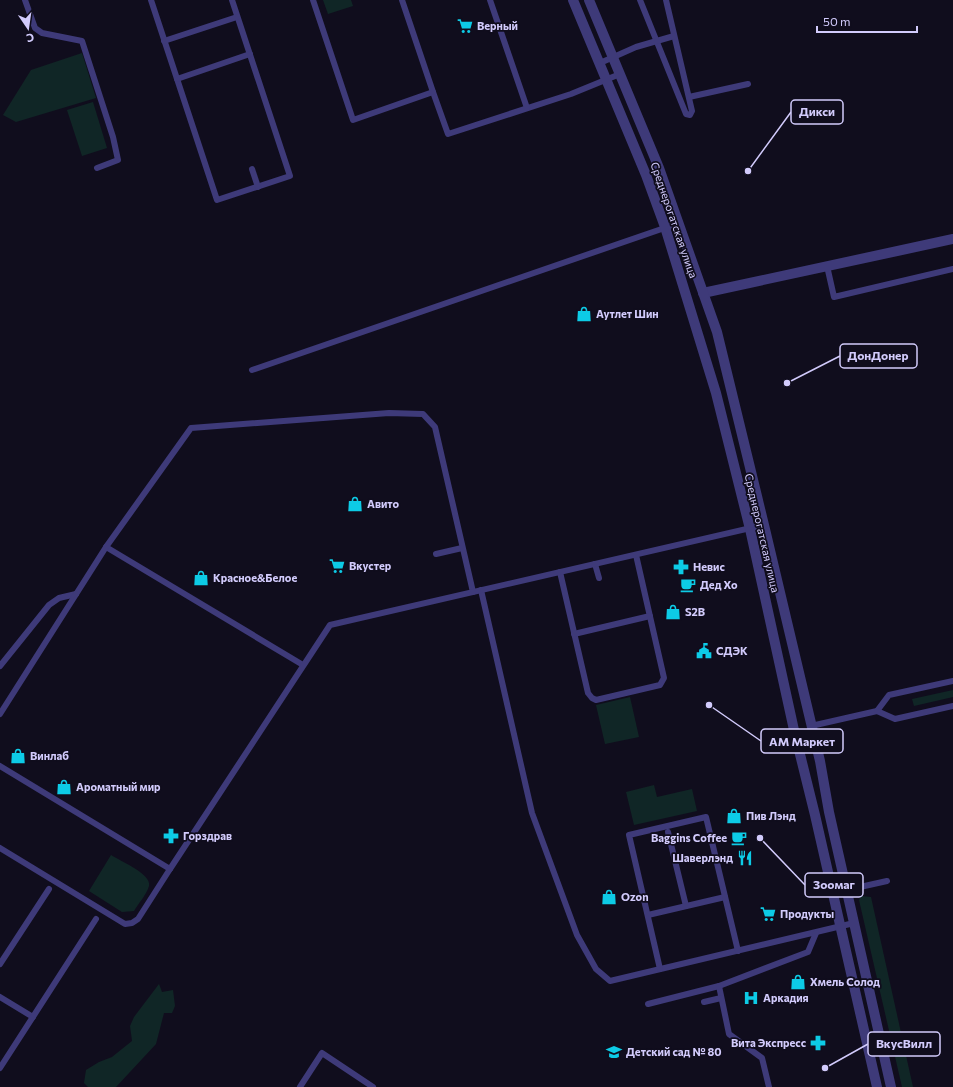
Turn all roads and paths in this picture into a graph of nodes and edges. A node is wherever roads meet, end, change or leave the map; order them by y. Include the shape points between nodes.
1 (25, 0) edge
2 (150, 0) edge
3 (232, 0) edge
4 (313, 0) edge
5 (402, 0) edge
6 (490, 0) edge
7 (573, 0) edge
8 (589, 0) edge
9 (640, 0) edge
10 (666, 0) edge
11 (237, 17) junction
12 (674, 36) junction
13 (164, 41) junction
14 (657, 41) junction
15 (250, 54) junction
16 (613, 57) junction
17 (600, 63) junction
18 (620, 74) junction
19 (177, 79) junction
20 (607, 80) junction
21 (748, 84) dead end
22 (433, 92) junction
23 (689, 97) junction
24 (527, 108) junction
25 (97, 168) dead end
26 (252, 169) dead end
27 (258, 186) junction
28 (679, 223) junction
29 (665, 226) junction
30 (953, 238) edge
31 (827, 266) junction
32 (953, 269) edge
33 (703, 293) junction
34 (252, 370) dead end
35 (764, 525) junction
36 (750, 529) junction
37 (106, 547) junction
38 (462, 548) junction
39 (436, 554) dead end
40 (636, 555) junction
41 (595, 564) junction
42 (560, 572) junction
43 (598, 578) dead end
44 (481, 590) junction
45 (473, 592) junction
46 (76, 594) junction
47 (650, 616) junction
48 (574, 634) junction
49 (304, 665) junction
50 (0, 666) edge
51 (953, 681) edge
52 (953, 706) edge
53 (877, 711) junction
54 (0, 714) edge
55 (811, 726) junction
56 (0, 766) edge
57 (668, 832) dead end
58 (0, 848) edge
59 (170, 869) junction
60 (887, 881) dead end
61 (49, 889) dead end
62 (846, 890) junction
63 (833, 893) junction
64 (725, 897) junction
65 (686, 906) junction
66 (648, 916) junction
67 (96, 919) dead end
68 (854, 923) junction
69 (840, 926) junction
70 (816, 933) junction
71 (738, 951) junction
72 (0, 964) edge
73 (660, 969) junction
74 (719, 986) junction
75 (0, 996) edge
76 (721, 998) junction
77 (704, 1002) dead end
78 (648, 1004) dead end
79 (33, 1017) junction
80 (0, 1068) edge
81 (300, 1087) edge
82 (373, 1087) edge
83 (768, 1087) edge
84 (877, 1087) edge
85 (891, 1087) edge

1 - 25 lane via 34,28 42,34 82,41 118,160
2 - 13 lane
3 - 11 lane
4 - 22 lane via 353,120
5 - 22 lane
6 - 24 lane
7 - 17 street, Среднерогатская улица
8 - 16 street, Среднерогатская улица
9 - 14 lane
10 - 12 lane
11 - 13 lane
11 - 15 lane
12 - 14 lane
12 - 23 lane
13 - 19 lane
14 - 16 lane
14 - 23 lane via 686,114 690,115 692,112
15 - 19 lane
15 - 27 lane via 290,176
16 - 17 lane
16 - 18 street, Среднерогатская улица
17 - 20 street, Среднерогатская улица
18 - 20 lane
18 - 28 street, Среднерогатская улица
19 - 27 lane via 217,200
20 - 24 lane
20 - 29 street, Среднерогатская улица
21 - 23 lane
22 - 24 lane via 448,134
26 - 27 lane
28 - 29 lane
28 - 33 street, Среднерогатская улица
29 - 34 lane via 593,254
29 - 36 street, Среднерогатская улица via 716,393
30 - 31 street
31 - 32 lane via 834,297
31 - 33 street
33 - 35 street, Среднерогатская улица via 720,344
35 - 36 lane
35 - 55 street, Среднерогатская улица
36 - 40 lane
36 - 63 street, Среднерогатская улица
37 - 38 lane via 191,428 389,413 424,414 435,427
37 - 46 lane
37 - 49 lane
38 - 39 lane
38 - 45 lane
40 - 41 lane
40 - 47 lane
41 - 42 lane
41 - 43 lane
42 - 44 lane
42 - 48 lane
44 - 45 lane
44 - 73 lane via 532,813 577,936 596,968 610,981
45 - 49 lane via 330,625
46 - 50 lane via 59,598 49,605
46 - 54 lane
47 - 48 lane
47 - 48 lane via 664,678 660,685 653,687 596,700 592,698 588,693
49 - 59 lane
51 - 53 lane via 889,695
52 - 53 lane via 895,719
53 - 55 lane
55 - 62 street, Среднерогатская улица
56 - 59 lane
57 - 65 lane
58 - 59 lane via 125,924 138,919
60 - 62 lane
61 - 72 lane
62 - 63 lane
62 - 68 street, Среднерогатская улица
63 - 69 street, Среднерогатская улица
64 - 65 lane
64 - 66 lane via 706,816 636,833 628,835
64 - 71 lane
65 - 66 lane
66 - 73 lane
67 - 79 lane
68 - 69 lane
68 - 85 street, Среднерогатская улица
69 - 70 lane
69 - 84 street, Среднерогатская улица
70 - 71 lane
70 - 74 lane via 808,952
71 - 73 lane via 696,958
74 - 76 lane
74 - 78 lane
75 - 79 lane
76 - 77 lane
76 - 83 lane via 729,1034 762,1058
79 - 80 lane
81 - 82 lane via 322,1053

